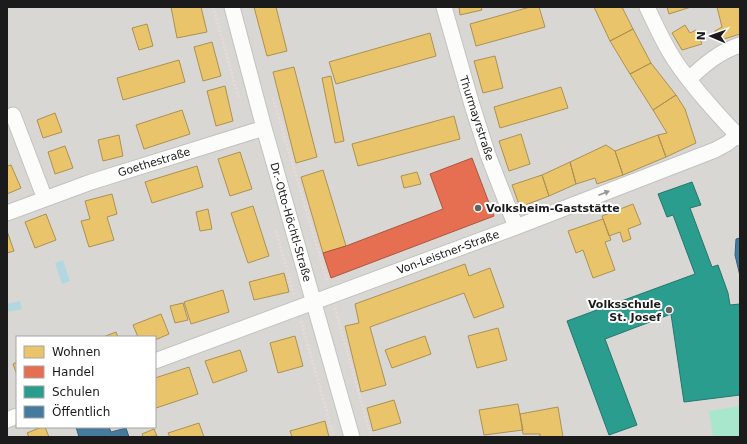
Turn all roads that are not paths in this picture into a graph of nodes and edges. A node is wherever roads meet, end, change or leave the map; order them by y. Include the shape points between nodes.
1 (232, 7) edge
2 (444, 7) edge
3 (647, 7) edge
4 (740, 45) edge
5 (689, 79) junction
6 (12, 115) dead end
7 (264, 128) junction
8 (739, 136) edge
9 (45, 199) junction
10 (7, 213) edge
11 (516, 227) junction
12 (314, 302) junction
13 (156, 361) edge
14 (352, 437) edge

1 - 7 street, Dr.-Otto-Höchtl-Straße
2 - 11 street, Thurmayrstraße via 488,155
3 - 5 street via 670,53
4 - 5 street via 710,60
5 - 8 street
6 - 9 street
7 - 9 street, Goethestraße
7 - 12 street, Dr.-Otto-Höchtl-Straße
11 -> 8 street, Von-Leistner-Straße via 715,150
9 - 10 street, Goethestraße
11 - 12 street, Von-Leistner-Straße
12 - 13 street, Von-Leistner-Straße
12 - 14 street, Dr.-Otto-Höchtl-Straße

